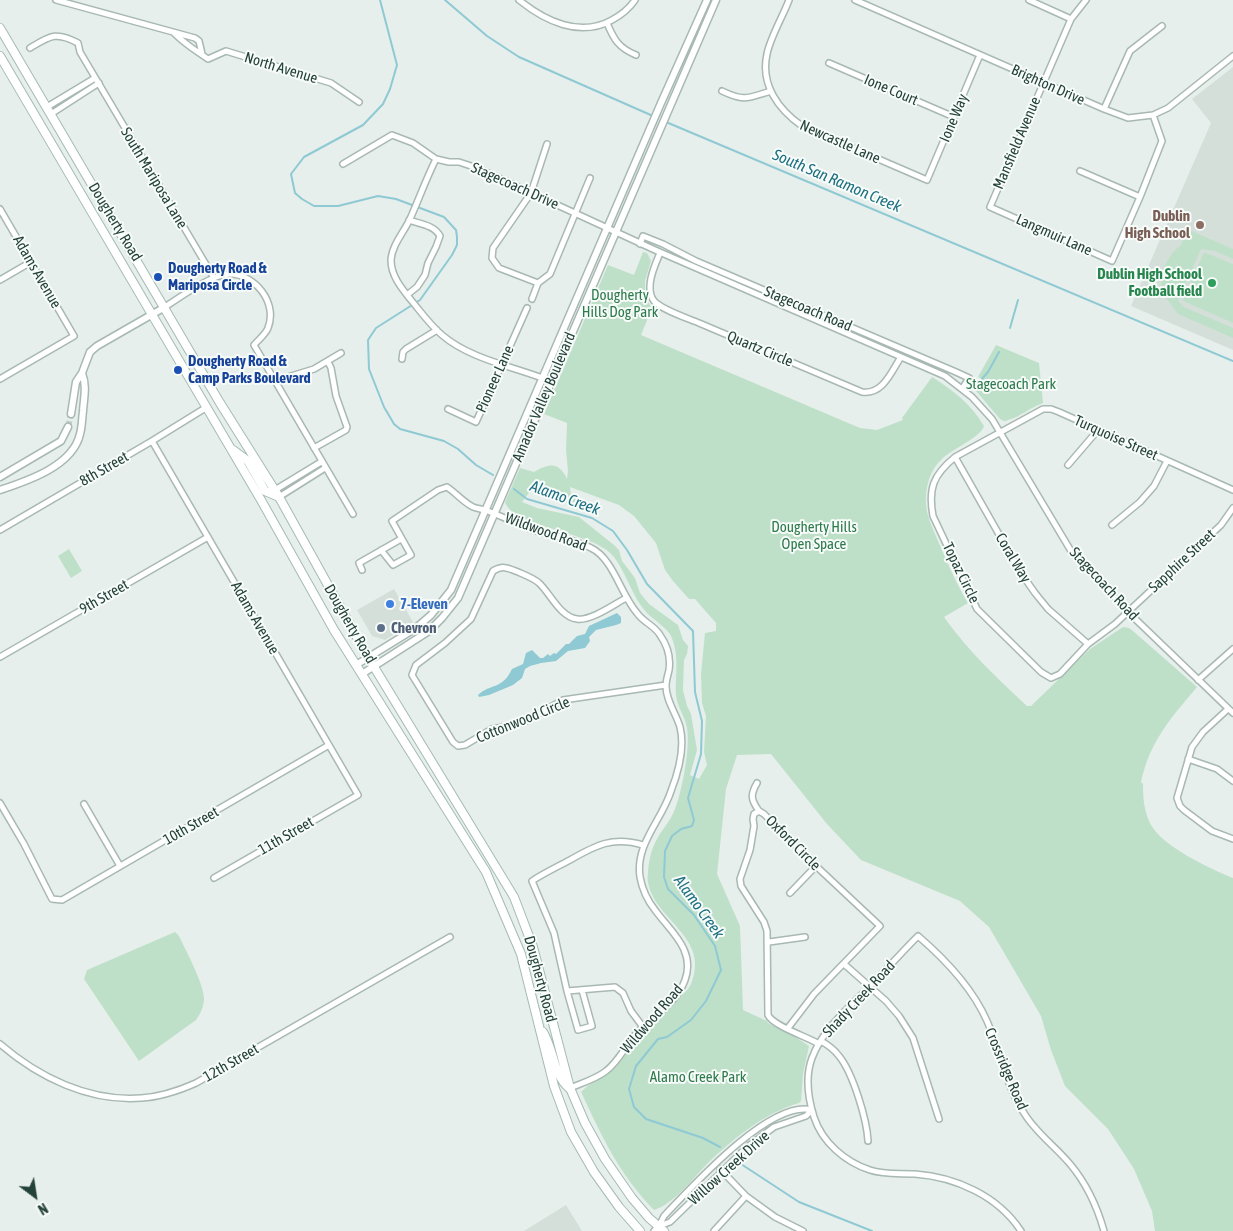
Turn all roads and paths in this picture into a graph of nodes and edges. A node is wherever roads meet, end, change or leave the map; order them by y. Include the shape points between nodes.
1 (56, 0) edge
2 (519, 0) edge
3 (635, 0) edge
4 (707, 0) edge
5 (716, 0) edge
6 (789, 0) edge
7 (855, 0) edge
8 (1029, 0) edge
9 (1086, 0) edge
10 (862, 1) edge
11 (1071, 19) junction
12 (607, 23) junction
13 (1162, 26) dead end
14 (0, 28) edge
15 (174, 33) junction
16 (30, 48) dead end
17 (202, 54) junction
18 (636, 55) dead end
19 (980, 55) junction
20 (0, 56) edge
21 (1233, 56) edge
22 (829, 64) dead end
23 (97, 81) junction
24 (1044, 82) junction
25 (722, 91) dead end
26 (771, 91) junction
27 (359, 102) dead end
28 (661, 102) junction
29 (669, 106) junction
30 (1104, 109) junction
31 (49, 111) junction
32 (1153, 116) junction
33 (954, 117) junction
34 (547, 144) dead end
35 (436, 159) junction
36 (343, 164) dead end
37 (1080, 171) dead end
38 (590, 178) dead end
39 (927, 180) joint
40 (531, 193) junction
41 (1140, 198) junction
42 (990, 207) joint
43 (0, 209) edge
44 (576, 214) junction
45 (410, 218) junction
46 (608, 228) junction
47 (615, 231) junction
48 (640, 244) junction
49 (660, 253) junction
50 (31, 262) junction
51 (214, 278) junction
52 (0, 280) edge
53 (740, 280) junction
54 (538, 283) junction
55 (737, 287) junction
56 (408, 296) junction
57 (532, 299) dead end
58 (165, 307) junction
59 (527, 308) dead end
60 (152, 314) junction
61 (823, 315) junction
62 (820, 323) junction
63 (437, 330) junction
64 (884, 342) junction
65 (882, 349) junction
66 (341, 353) dead end
67 (901, 357) junction
68 (402, 359) dead end
69 (328, 362) junction
70 (501, 364) junction
71 (82, 373) junction
72 (542, 378) junction
73 (0, 379) edge
74 (275, 381) junction
75 (550, 381) junction
76 (962, 389) junction
77 (207, 407) junction
78 (448, 410) dead end
79 (71, 414) tunnel mouth
80 (68, 427) tunnel mouth
81 (1098, 430) junction
82 (1000, 432) junction
83 (152, 442) junction
84 (232, 448) junction
85 (314, 448) junction
86 (955, 458) junction
87 (1167, 460) junction
88 (321, 462) junction
89 (1068, 465) dead end
90 (325, 468) junction
91 (0, 477) edge
92 (0, 490) edge
93 (1233, 490) edge
94 (277, 494) junction
95 (1233, 508) edge
96 (485, 510) junction
97 (353, 514) dead end
98 (494, 514) junction
99 (1112, 524) dead end
100 (0, 530) edge
101 (208, 536) junction
102 (401, 539) junction
103 (381, 550) junction
104 (362, 570) dead end
105 (626, 598) junction
106 (1128, 612) junction
107 (1088, 644) junction
108 (1233, 649) edge
109 (0, 657) edge
110 (368, 657) junction
111 (356, 664) junction
112 (374, 667) junction
113 (362, 674) junction
114 (1198, 680) junction
115 (666, 685) junction
116 (1228, 709) junction
117 (1233, 713) edge
118 (329, 745) junction
119 (1188, 759) junction
120 (1233, 781) edge
121 (757, 783) dead end
122 (358, 795) joint
123 (0, 803) edge
124 (84, 804) dead end
125 (759, 811) junction
126 (1233, 839) edge
127 (643, 845) junction
128 (120, 866) junction
129 (816, 866) junction
130 (214, 878) dead end
131 (790, 893) dead end
132 (918, 936) joint
133 (450, 937) dead end
134 (805, 937) dead end
135 (768, 942) junction
136 (844, 964) junction
137 (870, 986) junction
138 (582, 990) junction
139 (567, 991) junction
140 (539, 1026) junction
141 (643, 1027) junction
142 (788, 1028) junction
143 (820, 1042) junction
144 (0, 1044) edge
145 (570, 1088) junction
146 (812, 1110) junction
147 (939, 1119) dead end
148 (868, 1142) dead end
149 (716, 1165) junction
150 (721, 1171) junction
151 (746, 1196) junction
152 (659, 1229) edge
153 (718, 1230) edge
154 (640, 1231) edge
155 (803, 1231) edge
156 (1021, 1231) edge
157 (1104, 1231) edge

1 - 15 street
2 - 12 street via 542,16 571,27 582,29
3 - 12 street via 631,7
4 - 28 street, Amador Valley Boulevard
5 - 29 street, Amador Valley Boulevard
6 - 26 street, Newcastle Lane via 767,54 765,73
7 - 10 street, Brighton Drive
8 - 11 street
9 - 11 street, Mansfield Avenue
10 - 19 street, Brighton Drive
11 - 24 street, Mansfield Avenue
12 - 18 street via 620,46
13 - 30 street via 1130,52
14 - 31 main road, Dougherty Road
15 - 17 street via 188,47
15 - 17 street via 199,41
16 - 23 street, South Mariposa Lane via 48,36 66,36 78,43
17 - 27 street, North Avenue via 208,59 226,51 265,62 331,83
19 - 24 street, Brighton Drive
19 - 33 street, Ione Way
20 - 60 main road, Dougherty Road
21 - 32 street, Brighton Drive via 1168,108
22 - 33 street, Ione Court
23 - 31 street
23 - 51 street, South Mariposa Lane
24 - 30 street, Brighton Drive
24 - 42 street, Mansfield Avenue
25 - 26 street via 737,98
26 - 39 street, Newcastle Lane via 788,117 802,126
28 - 29 street
28 - 46 street, Amador Valley Boulevard
29 - 47 street, Amador Valley Boulevard
30 - 32 street, Brighton Drive via 1128,118
31 - 58 main road, Dougherty Road
32 - 41 street, Langmuir Lane via 1162,141
33 - 39 street, Ione Way
34 - 40 street
35 - 36 street, Stagecoach Drive via 413,143 392,134
35 - 40 street, Stagecoach Drive via 477,168
35 - 45 street
37 - 41 street
38 - 44 street
40 - 44 street, Stagecoach Drive
40 - 54 street via 493,248 492,258 499,268
41 - 42 street, Langmuir Lane via 1112,261
43 - 50 street, Adams Avenue
44 - 46 street, Stagecoach Drive
44 - 54 street via 550,274
45 - 56 street via 394,248 391,262 398,284
45 - 56 street via 436,230 440,236 425,275
46 - 47 street, Stagecoach Road
46 - 72 street, Amador Valley Boulevard
47 - 48 street, Stagecoach Road
47 - 75 street, Amador Valley Boulevard
48 - 49 street, Stagecoach Road
48 - 53 street, Stagecoach Road via 643,236 650,238
49 - 55 street, Stagecoach Road
49 - 67 street, Quartz Circle via 653,273 653,299 712,328 862,392 873,392 883,385
50 - 52 street
50 - 73 street, Adams Avenue via 74,336
51 - 58 street
51 - 74 street via 228,274 247,277 263,293 269,305 270,318 268,329 254,345
53 - 55 street
53 - 61 street, Stagecoach Road
54 - 57 street
55 - 62 street, Stagecoach Road
56 - 63 street
58 - 60 street
58 - 94 main road, Dougherty Road
59 - 70 street, Pioneer Lane
60 - 71 street via 96,346 90,352
60 - 77 main road, Dougherty Road
61 - 62 street
61 - 64 street, Stagecoach Road
62 - 65 street, Stagecoach Road
63 - 68 street via 406,349
63 - 70 street via 454,344
64 - 65 street
64 - 76 street, Stagecoach Road via 969,378
65 - 67 street, Stagecoach Road
66 - 69 street
67 - 76 street, Stagecoach Road via 944,376
69 - 74 street
69 - 85 street via 348,427
70 - 72 street
70 - 78 street, Pioneer Lane via 476,422
71 - 79 street via 76,382
71 - 92 street via 86,383 80,435 74,448 61,462 29,480
72 - 75 street
72 - 96 street, Amador Valley Boulevard
74 - 85 street
75 - 98 street, Amador Valley Boulevard
76 - 82 street, Stagecoach Road via 982,407
77 - 83 street, 8th Street
77 - 84 main road, Dougherty Road
80 - 91 street via 60,441
81 - 82 street, Turquoise Street via 1059,412 1043,409
81 - 87 street, Turquoise Street
81 - 89 street
82 - 86 street, Topaz Circle
82 - 106 street, Stagecoach Road via 1071,551
83 - 100 street, 8th Street
83 - 101 street, Adams Avenue
84 - 94 main road via 248,461 265,491
84 - 111 main road, Dougherty Road
85 - 88 street
86 - 107 street, Coral Way via 1020,573 1048,609
86 - 107 street, Topaz Circle via 943,467 936,478 931,490 931,504 933,516 977,609 1051,678 1060,674
87 - 93 street, Turquoise Street
87 - 99 street via 1154,486
88 - 90 street
88 - 94 street
90 - 94 street
90 - 97 street
94 - 110 main road, Dougherty Road
95 - 106 street, Sapphire Street via 1221,525
96 - 98 street, Wildwood Road
96 - 102 street, Wildwood Road via 473,507 447,487 438,490 392,520
96 - 110 street, Amador Valley Boulevard via 451,590 436,609 416,628
98 - 105 street, Wildwood Road via 592,548 608,564
98 - 112 street, Amador Valley Boulevard via 458,598 429,631
101 - 109 street, 9th Street
101 - 118 street, Adams Avenue
102 - 103 street
102 - 103 street via 411,555 393,565
103 - 104 street via 360,563
105 - 115 street, Wildwood Road via 638,615 659,632 666,644 669,654
105 - 115 street, Cottonwood Circle via 589,617 578,619 566,614 535,580 499,567 493,571 471,618 416,664 412,675 458,746 492,729 526,722 563,700
106 - 107 street, Topaz Circle
106 - 114 street, Stagecoach Road
108 - 114 street
110 - 111 street, Amador Valley Boulevard
110 - 112 main road, Dougherty Road
111 - 113 main road, Dougherty Road
112 - 113 street, Amador Valley Boulevard
112 - 145 main road, Dougherty Road via 514,897 533,947
113 - 140 main road, Dougherty Road via 486,872 521,954
114 - 116 street, Stagecoach Road
115 - 127 street, Wildwood Road via 668,701 680,729 681,746 672,789
116 - 117 street, Stagecoach Road
116 - 119 street via 1197,739
118 - 122 street, Adams Avenue
118 - 128 street, 10th Street
119 - 120 street via 1217,770
119 - 126 street via 1176,798 1180,806 1212,831
121 - 125 street via 751,793 752,802
122 - 130 street, 11th Street
123 - 128 street, 10th Street via 52,899 69,897
124 - 128 street
125 - 129 street, Oxford Circle
125 - 135 street, Oxford Circle via 754,814 750,850 740,879 741,886 764,922
127 - 139 street via 630,841 597,845 532,881 554,933
127 - 141 street, Wildwood Road via 640,876 644,890 654,909 685,949 687,966 681,989
129 - 131 street
129 - 136 street, Oxford Circle via 880,926
132 - 137 street, Shady Creek Road
132 - 157 street, Crossridge Road via 958,974 974,997 1024,1113 1083,1181
133 - 144 street, 12th Street via 176,1092 122,1098 82,1091 38,1072
134 - 135 street
135 - 142 street, Oxford Circle via 768,1015 770,1020
136 - 137 street
136 - 142 street, Oxford Circle via 814,994
137 - 143 street, Shady Creek Road via 833,1023
137 - 147 street via 899,1016 912,1038
138 - 139 street
138 - 139 street via 592,1026 578,1030
138 - 141 street via 615,987 623,993 631,1012
140 - 145 main road via 548,1040 561,1081
140 - 154 main road, Dougherty Road via 554,1086 571,1132 591,1168
141 - 145 street, Wildwood Road via 606,1071
142 - 143 street, Oxford Circle
143 - 146 street, Shady Creek Road via 811,1058 807,1089
143 - 148 street, Oxford Circle via 834,1050 848,1069 868,1128
145 - 152 main road, Dougherty Road via 605,1159
146 - 149 street, Willow Creek Drive via 803,1107 770,1120
146 - 150 street, Willow Creek Drive via 806,1116 774,1127
146 - 156 street, Shady Creek Road via 816,1124 828,1142 852,1163 895,1175 941,1178 973,1189 1004,1211
149 - 150 street
149 - 152 street, Willow Creek Drive via 664,1216
150 - 151 street
150 - 152 street, Willow Creek Drive
151 - 153 street
151 - 155 street via 775,1217

